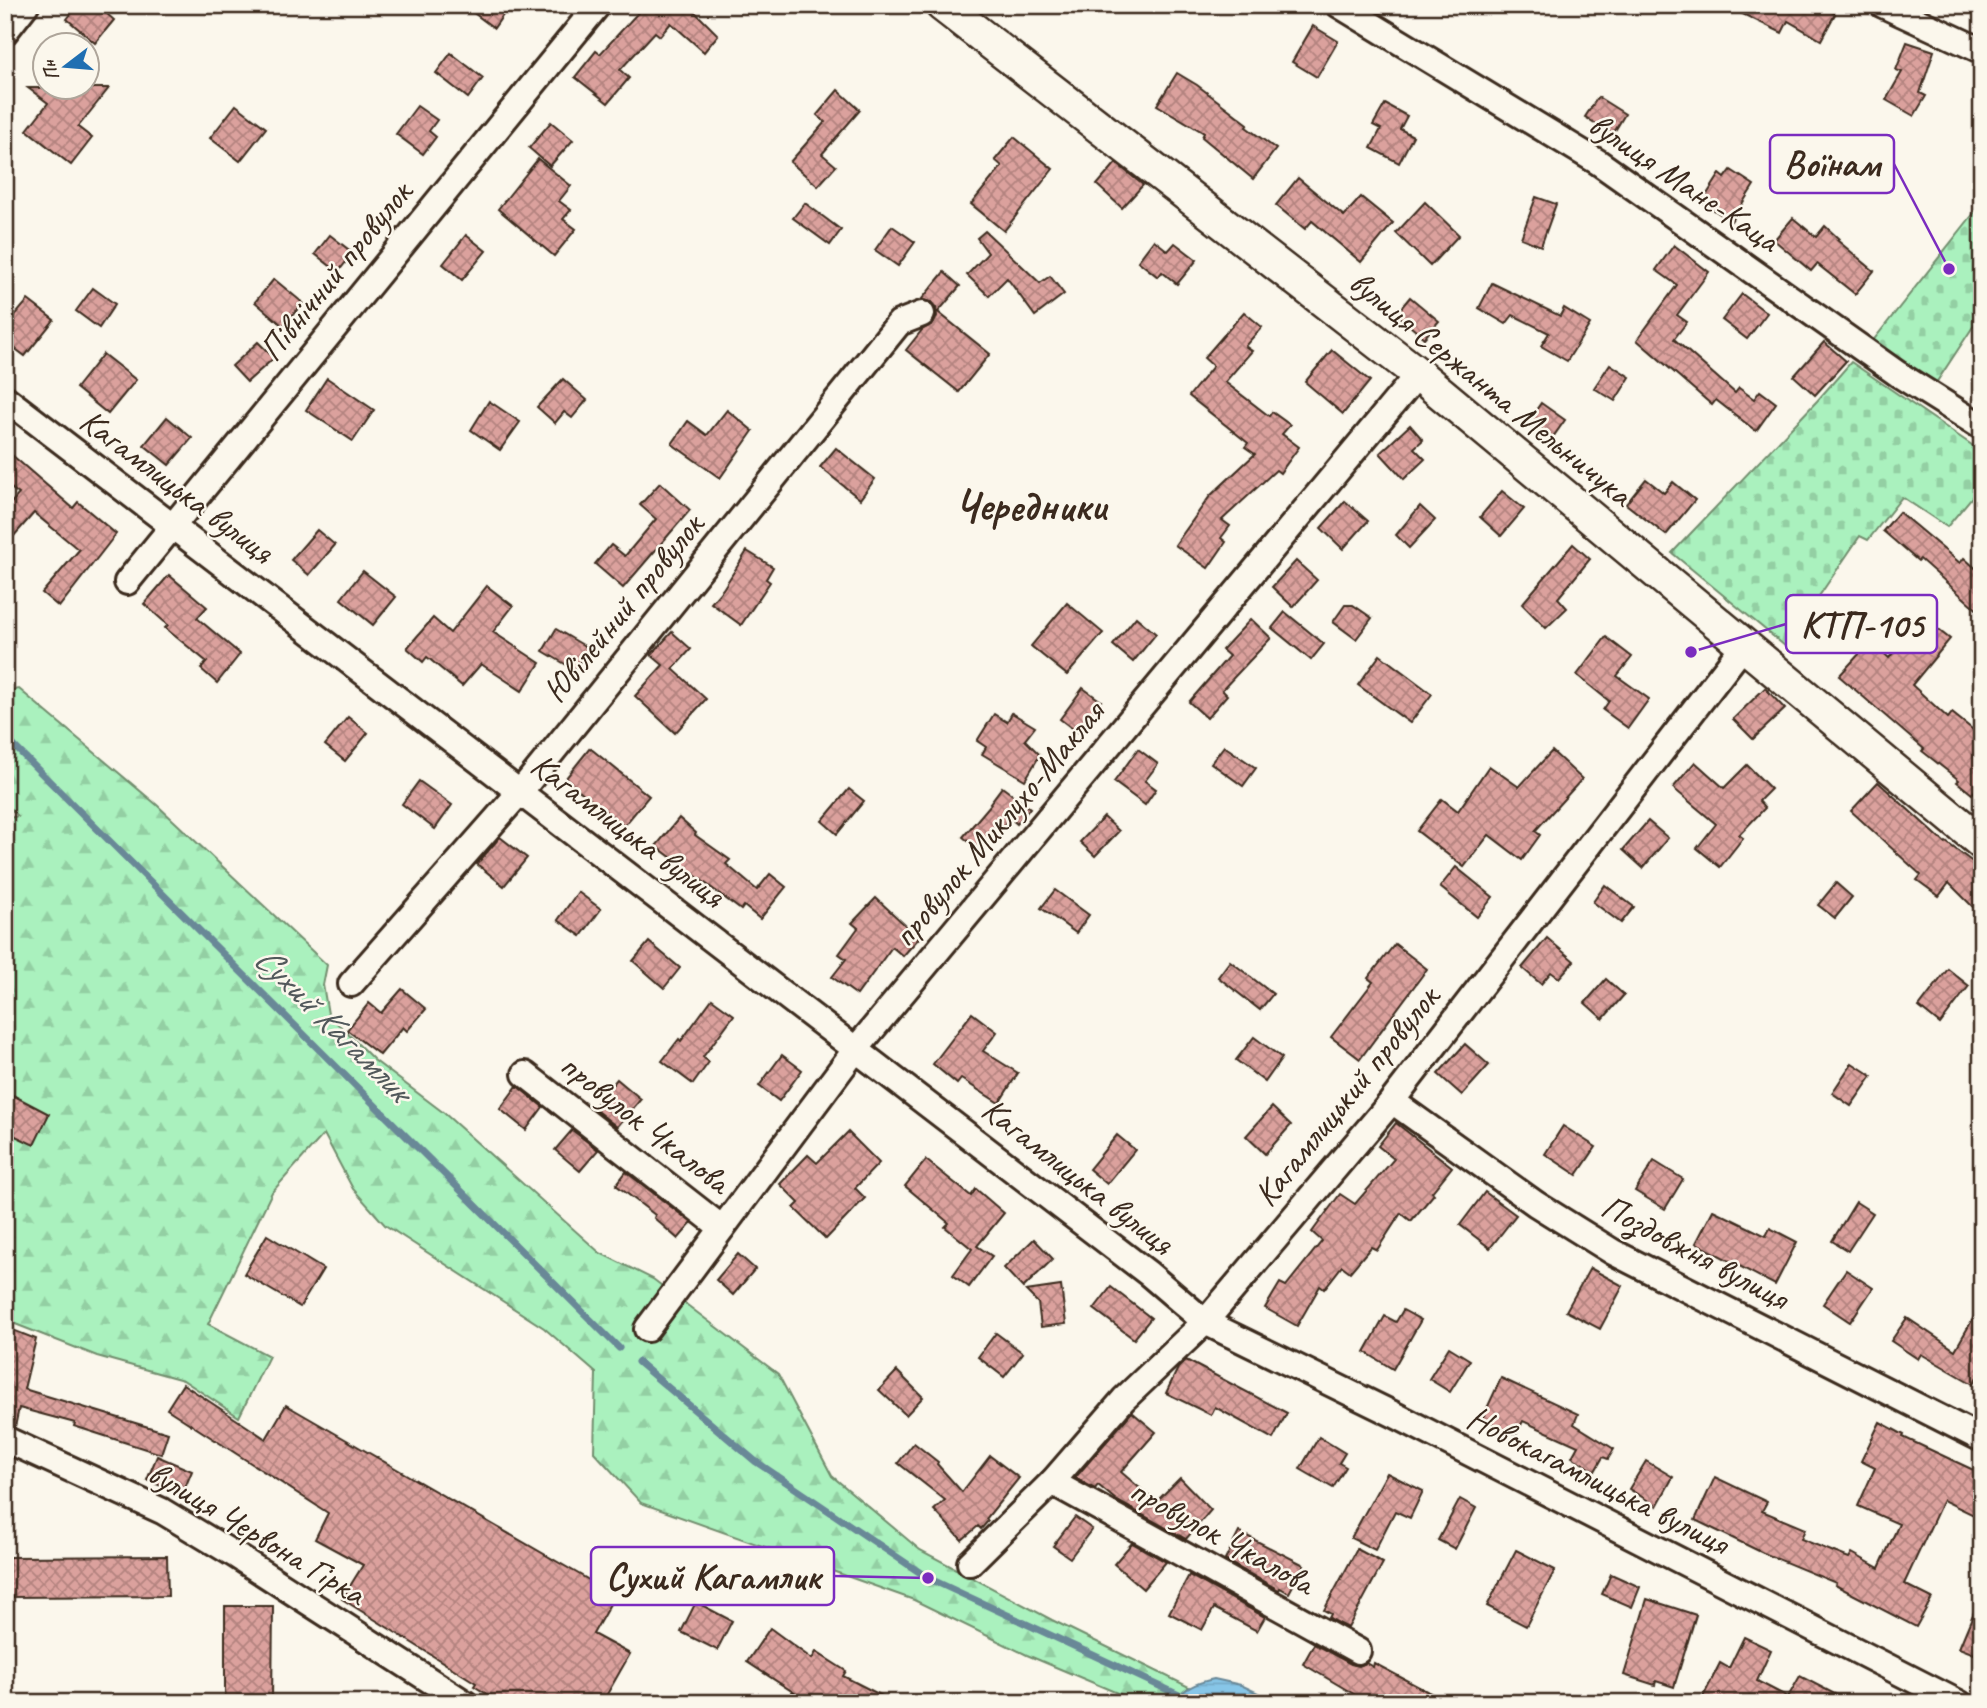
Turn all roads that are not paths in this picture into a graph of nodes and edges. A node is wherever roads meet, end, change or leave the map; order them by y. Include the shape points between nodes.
1 (26, 5) edge
2 (598, 5) edge
3 (942, 5) edge
4 (1339, 5) edge
5 (1883, 5) edge
6 (5, 32) edge
7 (1982, 51) edge
8 (922, 314) dead end
9 (1418, 374) junction
10 (5, 398) edge
11 (1982, 426) edge
12 (173, 526) junction
13 (127, 582) dead end
14 (1744, 645) junction
15 (520, 792) junction
16 (1982, 843) edge
17 (351, 984) dead end
18 (856, 1049) junction
19 (525, 1074) dead end
20 (1392, 1101) junction
21 (722, 1227) junction
22 (1205, 1322) junction
23 (647, 1329) dead end
24 (5, 1438) edge
25 (1982, 1438) edge
26 (1052, 1482) junction
27 (970, 1563) dead end
28 (1357, 1651) dead end
29 (465, 1703) edge
30 (1959, 1703) edge

1 - 6 street
2 - 12 street, Північний провулок
3 - 9 street, вулиця Сержанта Мельничука
4 - 11 street, вулиця Мане-Каца via 1598,162 1898,374
5 - 7 street
8 - 15 street, Ювілейний провулок via 899,323
9 - 14 street, вулиця Сержанта Мельничука
9 - 18 street, провулок Миклухо-Маклая
10 - 12 street, Кагамлицька вулиця
12 - 13 street, Північний провулок
12 - 15 street, Кагамлицька вулиця
14 - 16 street, вулиця Сержанта Мельничука
14 - 20 street, Кагамлицький провулок
15 - 17 street, Ювілейний провулок
15 - 18 street, Кагамлицька вулиця
18 - 21 street, провулок Миклухо-Маклая
18 - 22 street, Кагамлицька вулиця
19 - 21 street, провулок Чкалова
20 - 22 street, Кагамлицький провулок
20 - 25 street, Поздовжня вулиця via 1536,1204 1613,1252
21 - 23 street, провулок Миклухо-Маклая
22 - 26 street, Кагамлицький провулок via 1124,1399
22 - 30 street, Новокагамлицька вулиця
24 - 29 street, вулиця Червона Гірка via 162,1511
26 - 27 street, Кагамлицький провулок
26 - 28 street, провулок Чкалова

